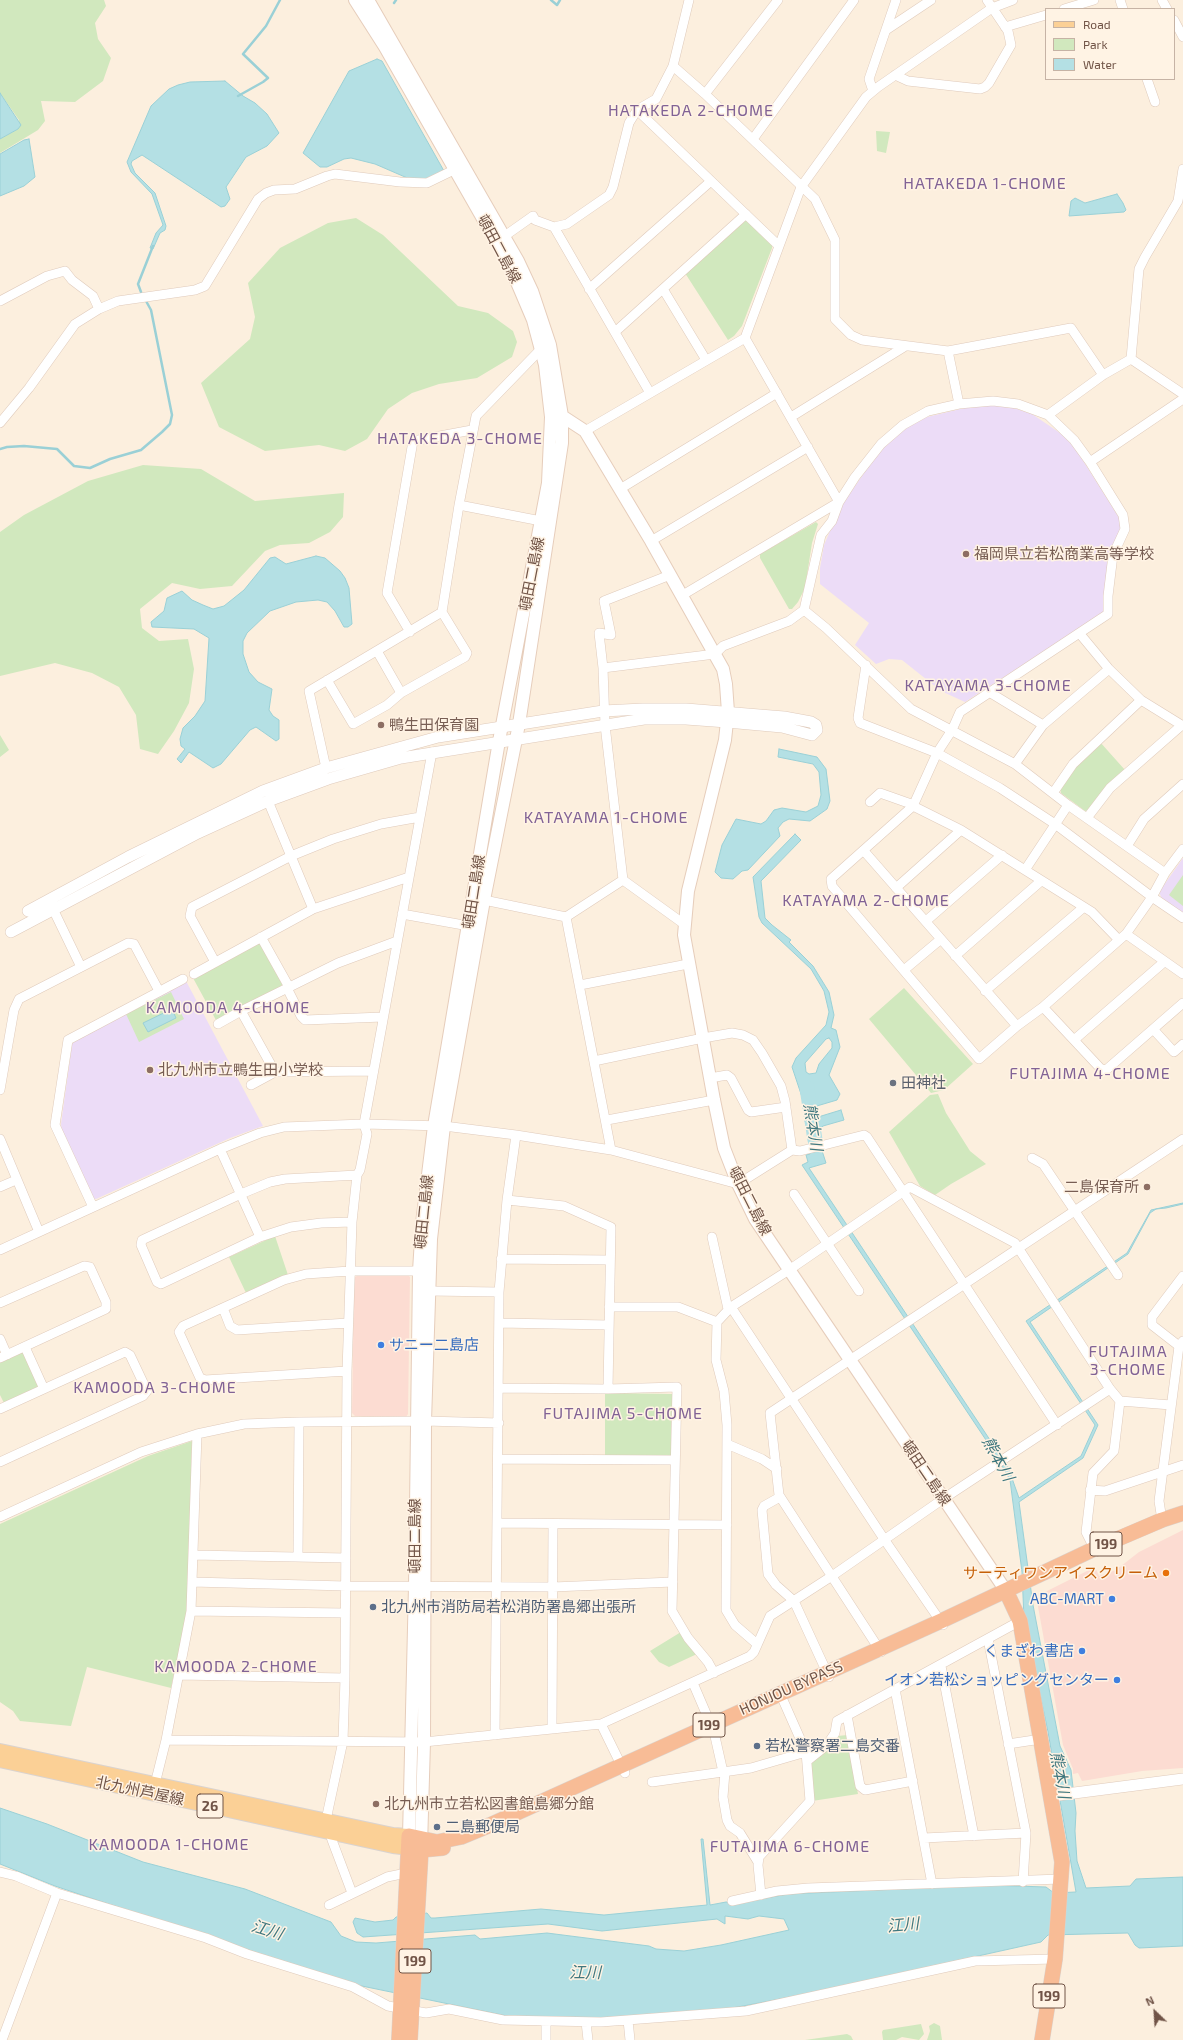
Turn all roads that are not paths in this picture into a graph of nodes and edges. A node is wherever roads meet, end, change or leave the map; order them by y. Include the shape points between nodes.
1 (355, 0) edge
2 (368, 0) edge
3 (689, 0) edge
4 (854, 0) edge
5 (896, 0) edge
6 (931, 0) edge
7 (1013, 0) edge
8 (1094, 0) edge
9 (774, 1) edge
10 (989, 4) edge
11 (1067, 8) edge
12 (1045, 15) edge
13 (1175, 23) edge
14 (1005, 27) junction
15 (886, 30) junction
16 (1183, 37) edge
17 (673, 66) junction
18 (895, 75) junction
19 (1147, 80) edge
20 (873, 92) junction
21 (705, 94) junction
22 (1155, 102) dead end
23 (637, 110) junction
24 (753, 139) junction
25 (459, 167) junction
26 (1183, 169) edge
27 (711, 181) junction
28 (801, 187) junction
29 (746, 214) junction
30 (554, 227) junction
31 (500, 240) junction
32 (778, 245) junction
33 (589, 289) junction
34 (663, 289) junction
35 (0, 301) edge
36 (99, 309) junction
37 (614, 332) junction
38 (745, 338) junction
39 (904, 347) junction
40 (545, 348) junction
41 (948, 351) junction
42 (1131, 359) junction
43 (706, 360) junction
44 (1103, 375) junction
45 (650, 393) junction
46 (777, 393) junction
47 (1183, 394) edge
48 (1183, 399) edge
49 (959, 404) junction
50 (1048, 414) junction
51 (562, 416) junction
52 (791, 417) junction
53 (0, 423) edge
54 (472, 430) junction
55 (585, 431) junction
56 (808, 447) junction
57 (1090, 462) junction
58 (620, 489) junction
59 (839, 502) junction
60 (459, 505) junction
61 (542, 521) junction
62 (651, 541) junction
63 (670, 575) junction
64 (681, 596) junction
65 (804, 610) junction
66 (442, 612) junction
67 (410, 632) junction
68 (1080, 634) junction
69 (377, 651) junction
70 (715, 654) junction
71 (866, 665) junction
72 (603, 668) junction
73 (1109, 669) junction
74 (327, 680) junction
75 (989, 692) junction
76 (401, 693) junction
77 (1141, 700) junction
78 (603, 711) junction
79 (727, 717) junction
80 (519, 724) junction
81 (605, 725) junction
82 (1043, 725) junction
83 (1183, 725) edge
84 (503, 726) junction
85 (952, 730) junction
86 (515, 738) junction
87 (499, 741) junction
88 (432, 752) junction
89 (936, 753) junction
90 (1016, 764) junction
91 (326, 768) junction
92 (1183, 784) edge
93 (1053, 793) junction
94 (268, 801) junction
95 (870, 802) dead end
96 (914, 805) junction
97 (1068, 805) junction
98 (420, 817) junction
99 (1087, 818) junction
100 (1055, 824) junction
101 (961, 830) junction
102 (1127, 846) junction
103 (1183, 849) edge
104 (864, 851) junction
105 (1002, 855) junction
106 (291, 856) junction
107 (1025, 870) junction
108 (1165, 873) junction
109 (409, 876) junction
110 (623, 880) junction
111 (1041, 881) junction
112 (896, 888) junction
113 (1152, 897) junction
114 (484, 900) junction
115 (1084, 907) junction
116 (54, 909) junction
117 (313, 909) junction
118 (28, 910) dead end
119 (402, 914) junction
120 (566, 917) junction
121 (1183, 918) edge
122 (926, 921) junction
123 (684, 924) junction
124 (469, 926) junction
125 (11, 932) dead end
126 (261, 937) junction
127 (1122, 937) junction
128 (941, 939) junction
129 (397, 941) junction
130 (955, 956) junction
131 (215, 962) junction
132 (1164, 962) junction
133 (688, 964) junction
134 (81, 967) junction
135 (904, 970) junction
136 (194, 974) dead end
137 (1183, 974) edge
138 (183, 979) dead end
139 (580, 985) junction
140 (288, 988) junction
141 (159, 991) junction
142 (986, 991) junction
143 (1183, 1003) edge
144 (1043, 1007) junction
145 (241, 1011) junction
146 (383, 1017) junction
147 (218, 1024) dead end
148 (1017, 1026) junction
149 (1154, 1029) junction
150 (703, 1038) junction
151 (1074, 1040) junction
152 (1183, 1044) edge
153 (594, 1061) junction
154 (374, 1071) junction
155 (274, 1072) junction
156 (710, 1078) junction
157 (251, 1085) dead end
158 (0, 1090) edge
159 (714, 1100) junction
160 (786, 1107) junction
161 (607, 1120) junction
162 (364, 1124) junction
163 (439, 1126) junction
164 (516, 1135) junction
165 (0, 1139) edge
166 (1183, 1139) edge
167 (220, 1149) junction
168 (611, 1150) junction
169 (792, 1150) junction
170 (1032, 1158) dead end
171 (357, 1175) junction
172 (16, 1180) junction
173 (738, 1184) junction
174 (0, 1187) edge
175 (903, 1193) junction
176 (241, 1194) junction
177 (794, 1194) dead end
178 (506, 1200) junction
179 (93, 1207) junction
180 (1075, 1211) junction
181 (352, 1222) junction
182 (39, 1232) junction
183 (260, 1237) junction
184 (712, 1237) dead end
185 (827, 1244) junction
186 (1018, 1248) junction
187 (0, 1250) edge
188 (501, 1259) junction
189 (610, 1260) junction
190 (790, 1270) junction
191 (350, 1271) junction
192 (419, 1271) junction
193 (1118, 1274) dead end
194 (1183, 1276) edge
195 (963, 1283) junction
196 (429, 1291) junction
197 (859, 1291) dead end
198 (499, 1292) junction
199 (0, 1303) edge
200 (609, 1307) junction
201 (222, 1308) junction
202 (730, 1308) junction
203 (717, 1322) junction
204 (348, 1323) junction
205 (499, 1323) junction
206 (609, 1325) junction
207 (0, 1339) edge
208 (1181, 1343) edge
209 (25, 1346) junction
210 (4, 1356) edge
211 (850, 1360) junction
212 (347, 1371) junction
213 (498, 1388) junction
214 (44, 1389) junction
215 (608, 1389) junction
216 (1110, 1389) junction
217 (792, 1399) junction
218 (1120, 1401) junction
219 (1171, 1405) junction
220 (1, 1406) edge
221 (347, 1421) junction
222 (420, 1421) junction
223 (299, 1422) junction
224 (499, 1423) junction
225 (1057, 1425) junction
226 (197, 1434) junction
227 (727, 1444) junction
228 (498, 1459) junction
229 (675, 1460) junction
230 (0, 1462) edge
231 (1183, 1464) edge
232 (776, 1469) junction
233 (1163, 1471) junction
234 (1090, 1490) junction
235 (780, 1497) junction
236 (943, 1499) junction
237 (1183, 1513) edge
238 (0, 1517) edge
239 (1162, 1520) junction
240 (498, 1523) junction
241 (1183, 1523) edge
242 (554, 1524) junction
243 (674, 1525) junction
244 (727, 1525) junction
245 (884, 1539) junction
246 (1095, 1552) junction
247 (193, 1554) junction
248 (298, 1557) junction
249 (346, 1558) junction
250 (832, 1576) junction
251 (192, 1582) junction
252 (673, 1582) junction
253 (346, 1586) junction
254 (420, 1586) junction
255 (497, 1587) junction
256 (553, 1587) junction
257 (1020, 1588) junction
258 (794, 1601) junction
259 (191, 1611) junction
260 (345, 1613) junction
261 (1020, 1621) junction
262 (943, 1624) junction
263 (988, 1639) junction
264 (758, 1644) junction
265 (881, 1652) junction
266 (940, 1666) junction
267 (714, 1673) junction
268 (179, 1675) junction
269 (828, 1676) junction
270 (345, 1678) junction
271 (693, 1683) junction
272 (895, 1689) junction
273 (783, 1700) junction
274 (847, 1715) junction
275 (601, 1724) junction
276 (552, 1728) junction
277 (713, 1728) junction
278 (495, 1735) junction
279 (1041, 1739) junction
280 (166, 1740) junction
281 (343, 1741) junction
282 (418, 1742) junction
283 (1008, 1744) junction
284 (0, 1751) edge
285 (807, 1757) junction
286 (0, 1761) edge
287 (623, 1769) junction
288 (724, 1772) junction
289 (1183, 1779) edge
290 (913, 1781) junction
291 (652, 1782) dead end
292 (154, 1788) junction
293 (1051, 1796) junction
294 (328, 1826) junction
295 (1026, 1833) junction
296 (974, 1836) junction
297 (924, 1838) junction
298 (415, 1843) junction
299 (758, 1862) junction
300 (0, 1872) edge
301 (413, 1872) junction
302 (1023, 1882) junction
303 (1060, 1882) junction
304 (932, 1884) junction
305 (58, 1893) junction
306 (352, 1893) junction
307 (761, 1895) junction
308 (732, 1900) dead end
309 (329, 1905) dead end
310 (1055, 1956) junction
311 (409, 2009) junction
312 (628, 2020) junction
313 (546, 2022) junction
314 (586, 2022) junction
315 (2, 2040) edge
316 (399, 2040) edge
317 (410, 2040) edge
318 (546, 2040) edge
319 (588, 2040) edge
320 (630, 2040) edge
321 (1042, 2040) edge

1 - 25 main road, 頓田二島線
2 - 25 main road, 頓田二島線
3 - 17 street
4 - 24 street
5 - 15 street
6 - 15 street
7 - 10 street
8 - 11 street
9 - 21 street
10 - 14 street
10 - 18 street
12 - 14 street
13 - 16 street
14 - 18 street via 1011,45 985,87 980,89 908,81
15 - 20 street via 869,79
17 - 21 street
17 - 23 street via 656,99
18 - 20 street
19 - 22 street
20 - 28 street via 854,113
21 - 24 street
23 - 27 street
23 - 30 street via 629,123 609,195 567,224
24 - 28 street
25 - 31 main road, 頓田二島線
25 - 36 street via 428,183 335,174 295,189 266,193 258,199 205,286 195,290 118,301
26 - 42 street via 1178,201 1144,256 1139,270
27 - 29 street
27 - 33 street
28 - 32 street
28 - 39 street via 815,199 835,240 835,319 851,335 862,340
29 - 32 street
29 - 34 street
30 - 31 street via 535,220 533,216
30 - 33 street
31 - 40 main road, 頓田二島線
32 - 38 street
33 - 37 street
34 - 37 street
34 - 43 street
35 - 36 street via 47,276 66,271 72,280 93,296
36 - 53 street via 75,324
37 - 45 street
38 - 43 street
38 - 46 street
39 - 41 street
39 - 52 street
40 - 51 main road, 頓田二島線
40 - 54 street via 476,416
40 - 61 main road, 頓田二島線 via 551,417 548,484
41 - 44 street via 1071,328
41 - 49 street
42 - 44 street
42 - 47 street
43 - 45 street
44 - 50 street
45 - 55 street
46 - 52 street
46 - 58 street
48 - 57 street
49 - 50 street via 993,401 1018,404
49 - 59 street via 928,411 903,425 881,444
50 - 57 street via 1074,440
51 - 55 main road, 頓田二島線
51 - 80 main road, 頓田二島線 via 562,443
52 - 56 street
54 - 60 street
54 - 67 street via 413,442 387,593
55 - 58 main road, 頓田二島線
56 - 59 street
56 - 62 street
57 - 68 street via 1123,515 1125,529 1113,555 1108,614
58 - 62 main road, 頓田二島線
59 - 64 street
59 - 65 street via 832,521 821,535
60 - 61 street
60 - 66 street
61 - 84 main road, 頓田二島線
62 - 63 main road, 頓田二島線
63 - 64 main road, 頓田二島線
63 - 72 street via 604,601 611,635 599,634
64 - 70 main road, 頓田二島線
65 - 70 street via 789,621 723,646
65 - 71 street
66 - 67 street
66 - 76 street via 467,653 465,657
67 - 69 street
68 - 73 street
68 - 75 street
69 - 74 street
69 - 76 street
70 - 72 street
70 - 79 main road, 頓田二島線 via 725,676
71 - 85 street via 911,709
71 - 89 street via 858,718 860,723
72 - 78 street
73 - 77 street
73 - 82 street
74 - 76 street via 353,724 387,705
74 - 91 street via 309,691
75 - 82 street
75 - 85 street via 960,712
77 - 83 street
77 - 93 street via 1073,764
78 - 79 street via 686,709
78 - 80 street
78 - 81 street
79 - 79 street via 784,717 810,722 816,725 817,730 812,735
79 - 81 street via 644,719
79 - 123 main road, 頓田二島線 via 725,740 688,891
80 - 84 street
80 - 86 main road, 頓田二島線
81 - 86 street
81 - 110 street
82 - 90 street
83 - 99 street via 1110,788
84 - 87 main road, 頓田二島線
84 - 91 street via 438,738
85 - 89 street
85 - 90 street
86 - 87 street
86 - 114 main road, 頓田二島線
87 - 88 street
87 - 124 main road, 頓田二島線
88 - 94 street via 328,778
88 - 98 street
89 - 96 street
89 - 100 street via 1000,788
90 - 93 street
91 - 118 street via 255,794
92 - 102 street via 1144,819
93 - 97 street
94 - 106 street
94 - 116 street via 198,834
95 - 96 street via 880,793
96 - 101 street
96 - 104 street
97 - 99 street
97 - 100 street
98 - 106 street via 381,824
98 - 109 street
99 - 102 street
100 - 107 street
100 - 113 street
101 - 105 street
101 - 112 street
102 - 108 street
103 - 108 street
104 - 112 street
104 - 135 street via 832,879 832,886
105 - 107 street
105 - 122 street
106 - 117 street
106 - 131 street via 192,907 190,916
107 - 111 street
108 - 113 street
109 - 117 street
109 - 119 street
110 - 120 street
110 - 123 street
111 - 115 street
111 - 130 street
112 - 122 street
113 - 121 street
113 - 127 street
114 - 120 street
114 - 163 main road, 頓田二島線
115 - 127 street
115 - 142 street
116 - 125 street
116 - 134 street
117 - 126 street
119 - 124 street
119 - 129 street
120 - 139 street
122 - 128 street
123 - 133 main road, 頓田二島線
124 - 163 main road, 頓田二島線
126 - 131 street
126 - 140 street
127 - 132 street
127 - 144 street
128 - 130 street
128 - 135 street
129 - 140 street via 338,963
129 - 146 street
130 - 142 street
131 - 136 street
132 - 137 street
132 - 151 street
133 - 139 street
133 - 150 main road, 頓田二島線
134 - 141 street via 128,943 134,944
134 - 158 street via 19,999 14,1010
135 - 148 street via 979,1059
138 - 141 street
139 - 153 street
140 - 145 street
140 - 146 street via 305,1020
141 - 179 street via 68,1040 55,1125
142 - 148 street
143 - 149 street
144 - 148 street
144 - 151 street
145 - 147 street
145 - 155 street
146 - 154 street
149 - 151 street via 1106,1070 1101,1069
149 - 152 street via 1174,1052
150 - 153 street
150 - 156 main road, 頓田二島線
150 - 160 street via 732,1033 753,1040 781,1086
153 - 161 street
154 - 155 street
154 - 162 street
155 - 157 street
156 - 159 main road, 頓田二島線
156 - 160 street via 727,1075 731,1078 751,1112
159 - 161 street
159 - 173 main road, 頓田二島線 via 724,1148
160 - 169 street
161 - 168 street
162 - 163 street
162 - 167 street via 284,1127 260,1132
162 - 171 street via 367,1134
163 - 164 street
163 - 192 main road, 頓田二島線 via 422,1223
163 - 196 main road, 頓田二島線
164 - 168 street
164 - 178 street
165 - 172 street
166 - 180 street
167 - 176 street
167 - 179 street
168 - 173 street
169 - 173 street
169 - 175 street via 800,1151 864,1135
170 - 180 street via 1043,1164
171 - 176 street via 285,1179 270,1182
171 - 181 street
172 - 174 street
172 - 182 street
173 - 190 main road, 頓田二島線 via 755,1219
175 - 185 street
175 - 186 street via 910,1187 1015,1242
175 - 195 street
176 - 183 street
176 - 183 street via 142,1240 141,1245 157,1282 162,1284
177 - 185 street
178 - 188 street
178 - 189 street via 564,1206 611,1227
179 - 182 street
180 - 186 street
180 - 193 street
181 - 183 street via 290,1227
181 - 191 street
182 - 187 street
184 - 202 street
185 - 190 street
185 - 197 street
186 - 195 street
186 - 216 street
188 - 189 street
188 - 198 street
189 - 200 street
190 - 202 street
190 - 211 main road, 頓田二島線
191 - 192 street
191 - 201 street via 306,1274 288,1279
191 - 204 street
192 - 222 main road, 頓田二島線
194 - 208 street via 1152,1317 1152,1325
195 - 211 street
195 - 225 street
196 - 198 street
196 - 222 main road, 頓田二島線
198 - 205 street
199 - 209 street via 84,1266 90,1267 106,1302 106,1309
200 - 203 street via 678,1307
200 - 206 street
201 - 204 street via 230,1326 237,1330
201 - 212 street via 183,1326 179,1332 200,1378 205,1380
202 - 203 street
202 - 217 street
203 - 227 street via 716,1360 724,1391
204 - 212 street
205 - 206 street
205 - 213 street
206 - 215 street
207 - 210 street
208 - 219 street
209 - 210 street
209 - 214 street
211 - 217 street
211 - 236 main road, 頓田二島線
212 - 221 street
213 - 215 street
213 - 224 street
214 - 220 street
214 - 230 street via 125,1352 130,1355 147,1390 143,1396
215 - 229 street via 677,1387
216 - 218 street
216 - 225 street
217 - 232 street via 770,1413
217 - 245 street
218 - 219 street
218 - 234 street via 1114,1451 1093,1473
219 - 233 street
221 - 222 street
221 - 223 street
221 - 249 street
222 - 224 street
222 - 254 main road, 頓田二島線
223 - 226 street via 244,1424
223 - 248 street
224 - 228 street
225 - 236 street
226 - 238 street via 141,1452
226 - 247 street
227 - 232 street via 762,1459
227 - 244 street
228 - 229 street
228 - 240 street
229 - 243 street
231 - 233 street
232 - 235 street
233 - 234 street via 1105,1491
233 - 239 street via 1158,1501
234 - 246 street via 1086,1532
235 - 250 street
235 - 258 street via 764,1506 762,1510 768,1574
236 - 245 street
236 - 257 main road, 頓田二島線
237 - 239 highway, 199
239 - 246 highway, 199
240 - 242 street
240 - 255 street
241 - 246 highway, 199
242 - 243 street
242 - 256 street
243 - 244 street
243 - 252 street
244 - 264 street via 726,1610 735,1625
245 - 250 street
245 - 262 street
246 - 257 highway, 199
247 - 248 street
247 - 251 street
248 - 249 street
249 - 253 street
250 - 258 street
250 - 265 street
251 - 253 street
251 - 259 street
252 - 256 street
252 - 267 street via 672,1611
253 - 254 street
253 - 260 street
254 - 255 street
254 - 282 main road, 頓田二島線
255 - 256 street
255 - 278 street
256 - 276 street
257 - 261 highway, 199
257 - 262 highway, HONJOU BYPASS / 199
258 - 264 street via 770,1616
258 - 269 street
259 - 260 street
259 - 268 street
260 - 270 street
261 - 263 street
261 - 279 highway, 199
262 - 265 highway, HONJOU BYPASS / 199
263 - 266 street
263 - 283 street
264 - 267 street via 750,1656
265 - 269 highway, HONJOU BYPASS / 199
266 - 272 street
266 - 296 street
267 - 271 street
268 - 270 street
268 - 280 street
269 - 273 highway, HONJOU BYPASS / 199
269 - 277 highway, HONJOU BYPASS / 199
270 - 281 street
271 - 275 street
271 - 277 street
272 - 274 street
272 - 290 street
273 - 277 highway, HONJOU BYPASS / 199
273 - 285 street
274 - 285 street via 837,1720 834,1733 826,1745
274 - 290 street via 860,1786 865,1790
275 - 276 street
275 - 287 street
276 - 278 street
277 - 287 highway, HONJOU BYPASS / 199
277 - 288 street
278 - 282 street
279 - 283 street
279 - 293 highway, 199
280 - 281 street
280 - 292 street
281 - 282 street
281 - 294 street
282 - 298 main road, 頓田二島線
283 - 295 street
284 - 292 main road, 北九州芦屋線 / 26
285 - 288 street
285 - 299 street via 810,1801 768,1846
286 - 292 main road, 北九州芦屋線 / 26
287 - 298 highway, HONJOU BYPASS / 199 via 493,1835 460,1845
288 - 291 street
288 - 299 street via 727,1820 730,1826 740,1833
289 - 293 street
290 - 297 street
292 - 294 main road, 北九州芦屋線 / 26
293 - 303 highway, 199 via 1062,1862
294 - 298 main road, 北九州芦屋線 / 26
294 - 306 street
295 - 296 street
295 - 302 street
296 - 297 street
297 - 304 street
298 - 301 highway, 199
299 - 307 street
300 - 305 street
301 - 306 street via 387,1877
301 - 311 highway, 199
302 - 303 street
302 - 304 street
303 - 310 highway, 199
304 - 307 street via 808,1888
305 - 311 street via 206,1938 247,1954 353,1987 381,2003
305 - 315 street
306 - 309 street
307 - 308 street
310 - 312 street via 975,1961 746,2011
310 - 321 highway, 199
311 - 313 street via 426,2013 449,2009 503,2020
311 - 316 highway, 199
311 - 317 highway, 199
312 - 314 street
312 - 320 street
313 - 314 street
313 - 318 street
314 - 319 street

